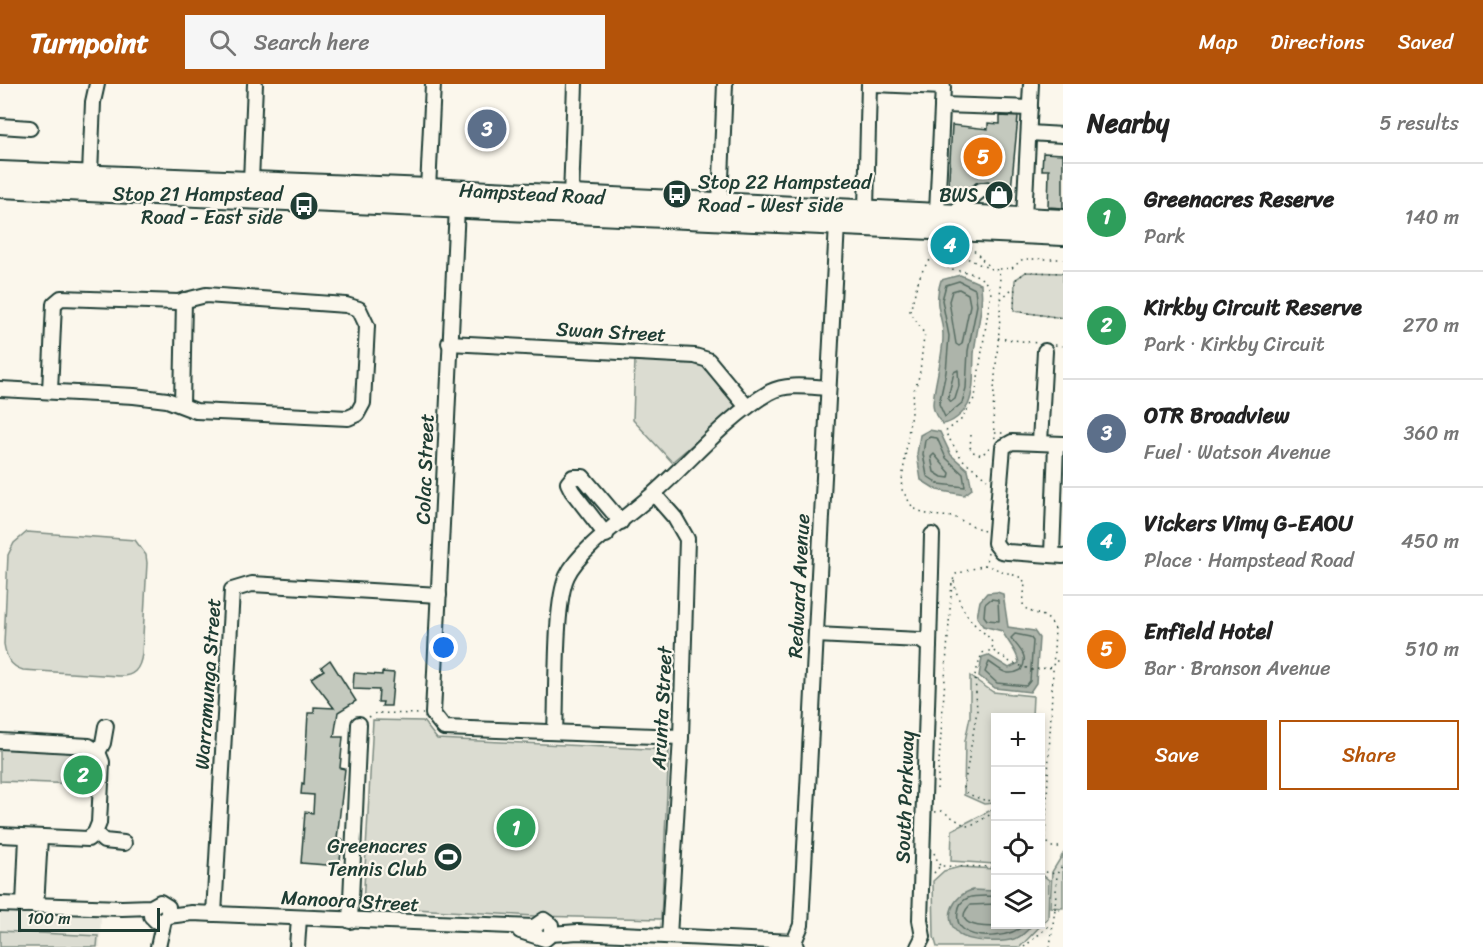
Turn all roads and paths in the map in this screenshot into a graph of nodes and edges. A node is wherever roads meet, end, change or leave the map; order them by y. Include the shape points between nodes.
1 (97, 84) edge
2 (255, 84) edge
3 (433, 84) edge
4 (575, 84) edge
5 (725, 84) edge
6 (869, 84) edge
7 (874, 84) edge
8 (1031, 84) edge
9 (942, 105) junction
10 (1030, 108) junction
11 (0, 126) edge
12 (30, 128) dead end
13 (1029, 133) junction
14 (1063, 135) edge
15 (0, 171) edge
16 (89, 182) junction
17 (0, 187) edge
18 (251, 190) junction
19 (988, 190) tunnel mouth
20 (1010, 191) tunnel mouth
21 (1026, 191) junction
22 (427, 197) junction
23 (458, 199) junction
24 (570, 205) junction
25 (720, 210) junction
26 (945, 213) junction
27 (837, 216) junction
28 (865, 217) junction
29 (1063, 220) edge
30 (1024, 225) junction
31 (1063, 235) edge
32 (967, 243) dead end
33 (941, 256) junction
34 (1063, 259) edge
35 (992, 269) junction
36 (999, 270) junction
37 (1063, 273) edge
38 (1013, 288) junction
39 (184, 300) junction
40 (1001, 300) junction
41 (1063, 318) edge
42 (998, 338) junction
43 (449, 343) junction
44 (1063, 345) edge
45 (1046, 346) junction
46 (828, 388) junction
47 (0, 389) edge
48 (50, 391) junction
49 (182, 405) junction
50 (747, 407) junction
51 (994, 433) junction
52 (1005, 433) dead end
53 (971, 435) dead end
54 (1040, 442) junction
55 (995, 443) junction
56 (1059, 444) edge
57 (995, 450) dead end
58 (994, 485) dead end
59 (654, 494) junction
60 (1058, 502) edge
61 (621, 522) junction
62 (991, 532) dead end
63 (606, 535) junction
64 (932, 535) dead end
65 (989, 546) dead end
66 (1058, 555) edge
67 (986, 565) junction
68 (954, 579) junction
69 (439, 595) junction
70 (816, 635) junction
71 (929, 646) junction
72 (992, 650) junction
73 (1055, 661) junction
74 (1063, 661) edge
75 (1054, 667) junction
76 (433, 714) junction
77 (359, 724) joint
78 (106, 726) dead end
79 (555, 731) junction
80 (681, 737) junction
81 (0, 741) edge
82 (98, 752) junction
83 (936, 792) dead end
84 (991, 801) edge
85 (934, 806) dead end
86 (934, 812) junction
87 (991, 814) edge
88 (934, 819) dead end
89 (95, 833) junction
90 (0, 836) edge
91 (34, 837) junction
92 (124, 843) dead end
93 (1063, 847) edge
94 (933, 851) dead end
95 (1063, 864) edge
96 (940, 866) junction
97 (991, 867) edge
98 (1045, 872) edge
99 (1057, 874) junction
100 (921, 879) junction
101 (0, 904) edge
102 (30, 906) junction
103 (1055, 909) junction
104 (1063, 910) edge
105 (159, 914) junction
106 (214, 915) junction
107 (298, 918) junction
108 (350, 921) junction
109 (1052, 924) junction
110 (542, 936) edge
111 (669, 936) junction
112 (795, 944) edge
113 (158, 945) edge
114 (920, 946) edge
115 (297, 947) edge
116 (1024, 947) edge
117 (1050, 947) edge

1 - 16 street
2 - 18 street
3 - 22 street
4 - 24 street
5 - 25 street
6 - 28 street
7 - 9 street via 943,87
8 - 10 street
9 - 10 street
9 - 26 street
10 - 13 street
11 - 12 street
13 - 14 street
13 - 21 street
15 - 16 highway, Hampstead Road
16 - 17 highway, Hampstead Road
16 - 18 highway, Hampstead Road
18 - 22 highway, Hampstead Road
19 - 26 street via 981,190
20 - 21 street
21 - 30 street
22 - 23 highway, Hampstead Road
23 - 24 highway, Hampstead Road
23 - 43 street, Colac Street
24 - 25 highway, Hampstead Road
25 - 27 highway, Hampstead Road
26 - 28 highway, Hampstead Road
26 - 30 highway, Hampstead Road
27 - 28 highway, Hampstead Road
27 - 46 street, Redward Avenue
28 - 30 highway, Hampstead Road
29 - 30 highway, Hampstead Road
30 - 31 highway, Hampstead Road
32 - 35 path
33 - 35 path via 957,254
33 - 58 path via 950,270 981,278 992,292 975,397 962,419 945,432 962,459
33 - 62 path via 923,266 910,311 925,335 901,488 913,508 929,515 954,517
34 - 36 path via 1023,259 1012,268
35 - 36 path
36 - 40 path
37 - 38 path via 1026,273 1015,280
38 - 40 path
38 - 41 path via 1014,311
39 - 48 street via 178,303 61,298 54,304
39 - 49 street
39 - 49 street via 206,295 346,305 359,309 367,326 363,403 357,414 348,418 196,411
40 - 42 path
42 - 45 path
42 - 51 path
43 - 50 street, Swan Street via 695,356 708,360
43 - 69 street, Colac Street
44 - 45 path
45 - 54 street
46 - 50 street via 785,387
46 - 70 street, Redward Avenue
47 - 48 street
48 - 49 street via 134,396
50 - 59 street
51 - 52 path
51 - 55 path
53 - 55 path via 970,447 980,454
54 - 56 street
54 - 66 street via 1012,442 1002,447 995,543 1002,551
55 - 57 path
56 - 60 street
59 - 61 street
59 - 80 street, Arunta Street via 687,539
60 - 66 street
61 - 63 street
61 - 63 street via 583,477 573,477 568,483 572,491
63 - 79 street via 579,558 567,576 561,598
64 - 71 street, South Parkway
65 - 67 path
67 - 68 path via 965,569
67 - 73 path via 1022,578 1023,606 1050,619 1055,629
68 - 72 path via 963,610 988,634
68 - 83 path
69 - 76 street, Colac Street
69 - 106 street, Warramunga Street via 252,584 232,590
70 - 71 street via 920,640
70 - 112 street, Redward Avenue via 801,925
71 - 100 street, South Parkway
72 - 75 path via 1032,670
72 - 84 path via 982,653 977,666 976,711 964,787 967,793
73 - 74 path
73 - 75 path
75 - 93 path via 1046,839 1051,847
76 - 77 path via 376,713
76 - 79 street via 444,728
77 - 108 street
78 - 82 street
79 - 80 street
80 - 111 street, Arunta Street
81 - 82 street via 89,746
82 - 89 street via 102,762
85 - 86 path
86 - 87 path via 942,811 966,826
86 - 88 path
89 - 91 street via 88,839
89 - 92 street via 104,841
90 - 91 street
91 - 102 street
94 - 96 path
95 - 99 path
96 - 97 path
96 - 100 path via 929,880
98 - 99 path
99 - 103 path
100 - 114 street, South Parkway
101 - 102 street, Manoora Street
102 - 105 street, Manoora Street via 122,908
103 - 104 path
103 - 109 path
105 - 106 street, Manoora Street
105 - 113 street
106 - 107 street, Manoora Street
107 - 108 street, Manoora Street
107 - 115 street
108 - 110 street, Manoora Street via 507,927
109 - 116 path
109 - 117 path
110 - 111 street, Manoora Street via 578,932
111 - 112 street, Manoora Street

